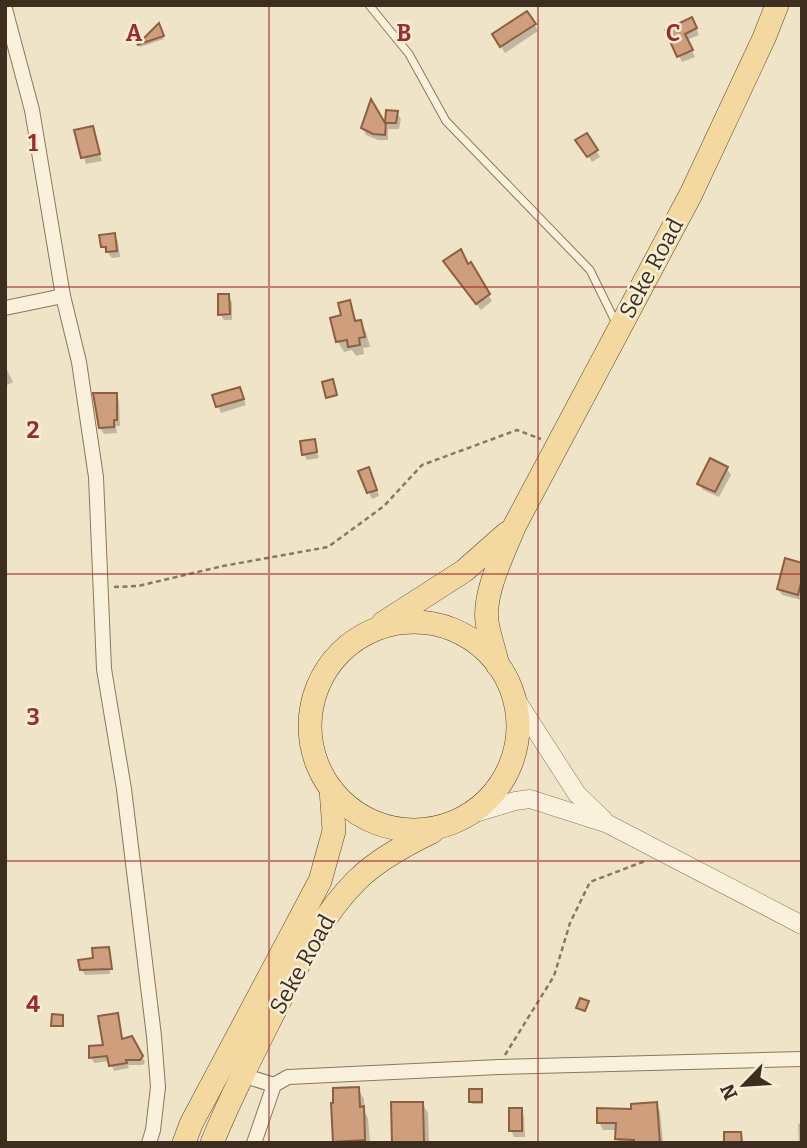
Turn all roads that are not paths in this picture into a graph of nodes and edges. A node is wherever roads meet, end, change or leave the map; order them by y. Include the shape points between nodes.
1 (369, 5) edge
2 (777, 5) edge
3 (5, 9) edge
4 (63, 296) junction
5 (5, 308) edge
6 (618, 328) junction
7 (515, 525) junction
8 (372, 630) junction
9 (498, 666) junction
10 (513, 695) junction
11 (331, 789) junction
12 (469, 815) junction
13 (608, 824) junction
14 (441, 827) junction
15 (802, 925) edge
16 (802, 1059) edge
17 (242, 1075) junction
18 (274, 1085) junction
19 (149, 1143) edge
20 (184, 1143) edge
21 (212, 1143) edge
22 (254, 1143) edge

1 - 6 lane via 410,54 446,121 590,270
2 - 6 main road, Seke Road via 691,194
3 - 4 street via 32,110
4 - 5 street
4 - 19 street via 79,362 96,477 104,669 124,789 154,1036 158,1087
6 - 7 main road, Seke Road
7 - 8 main road via 464,571
7 - 9 main road via 487,605
8 - 9 main road, Seke Road via 395,623 442,625 483,648
8 - 11 main road, Seke Road via 338,654 316,689 310,731 317,761
9 - 10 main road, Seke Road
10 - 12 main road, Seke Road via 517,740 511,763 494,792
10 - 13 street via 577,794
11 - 14 main road, Seke Road via 345,804 380,825 400,830
11 - 20 main road, Seke Road via 334,831 320,881
12 - 13 street via 530,799
12 - 14 main road, Seke Road
13 - 15 street
14 - 17 main road, Seke Road via 383,860 357,880 334,907 302,958
16 - 18 street via 288,1077
17 - 18 street
17 - 21 main road, Seke Road
18 - 22 street

